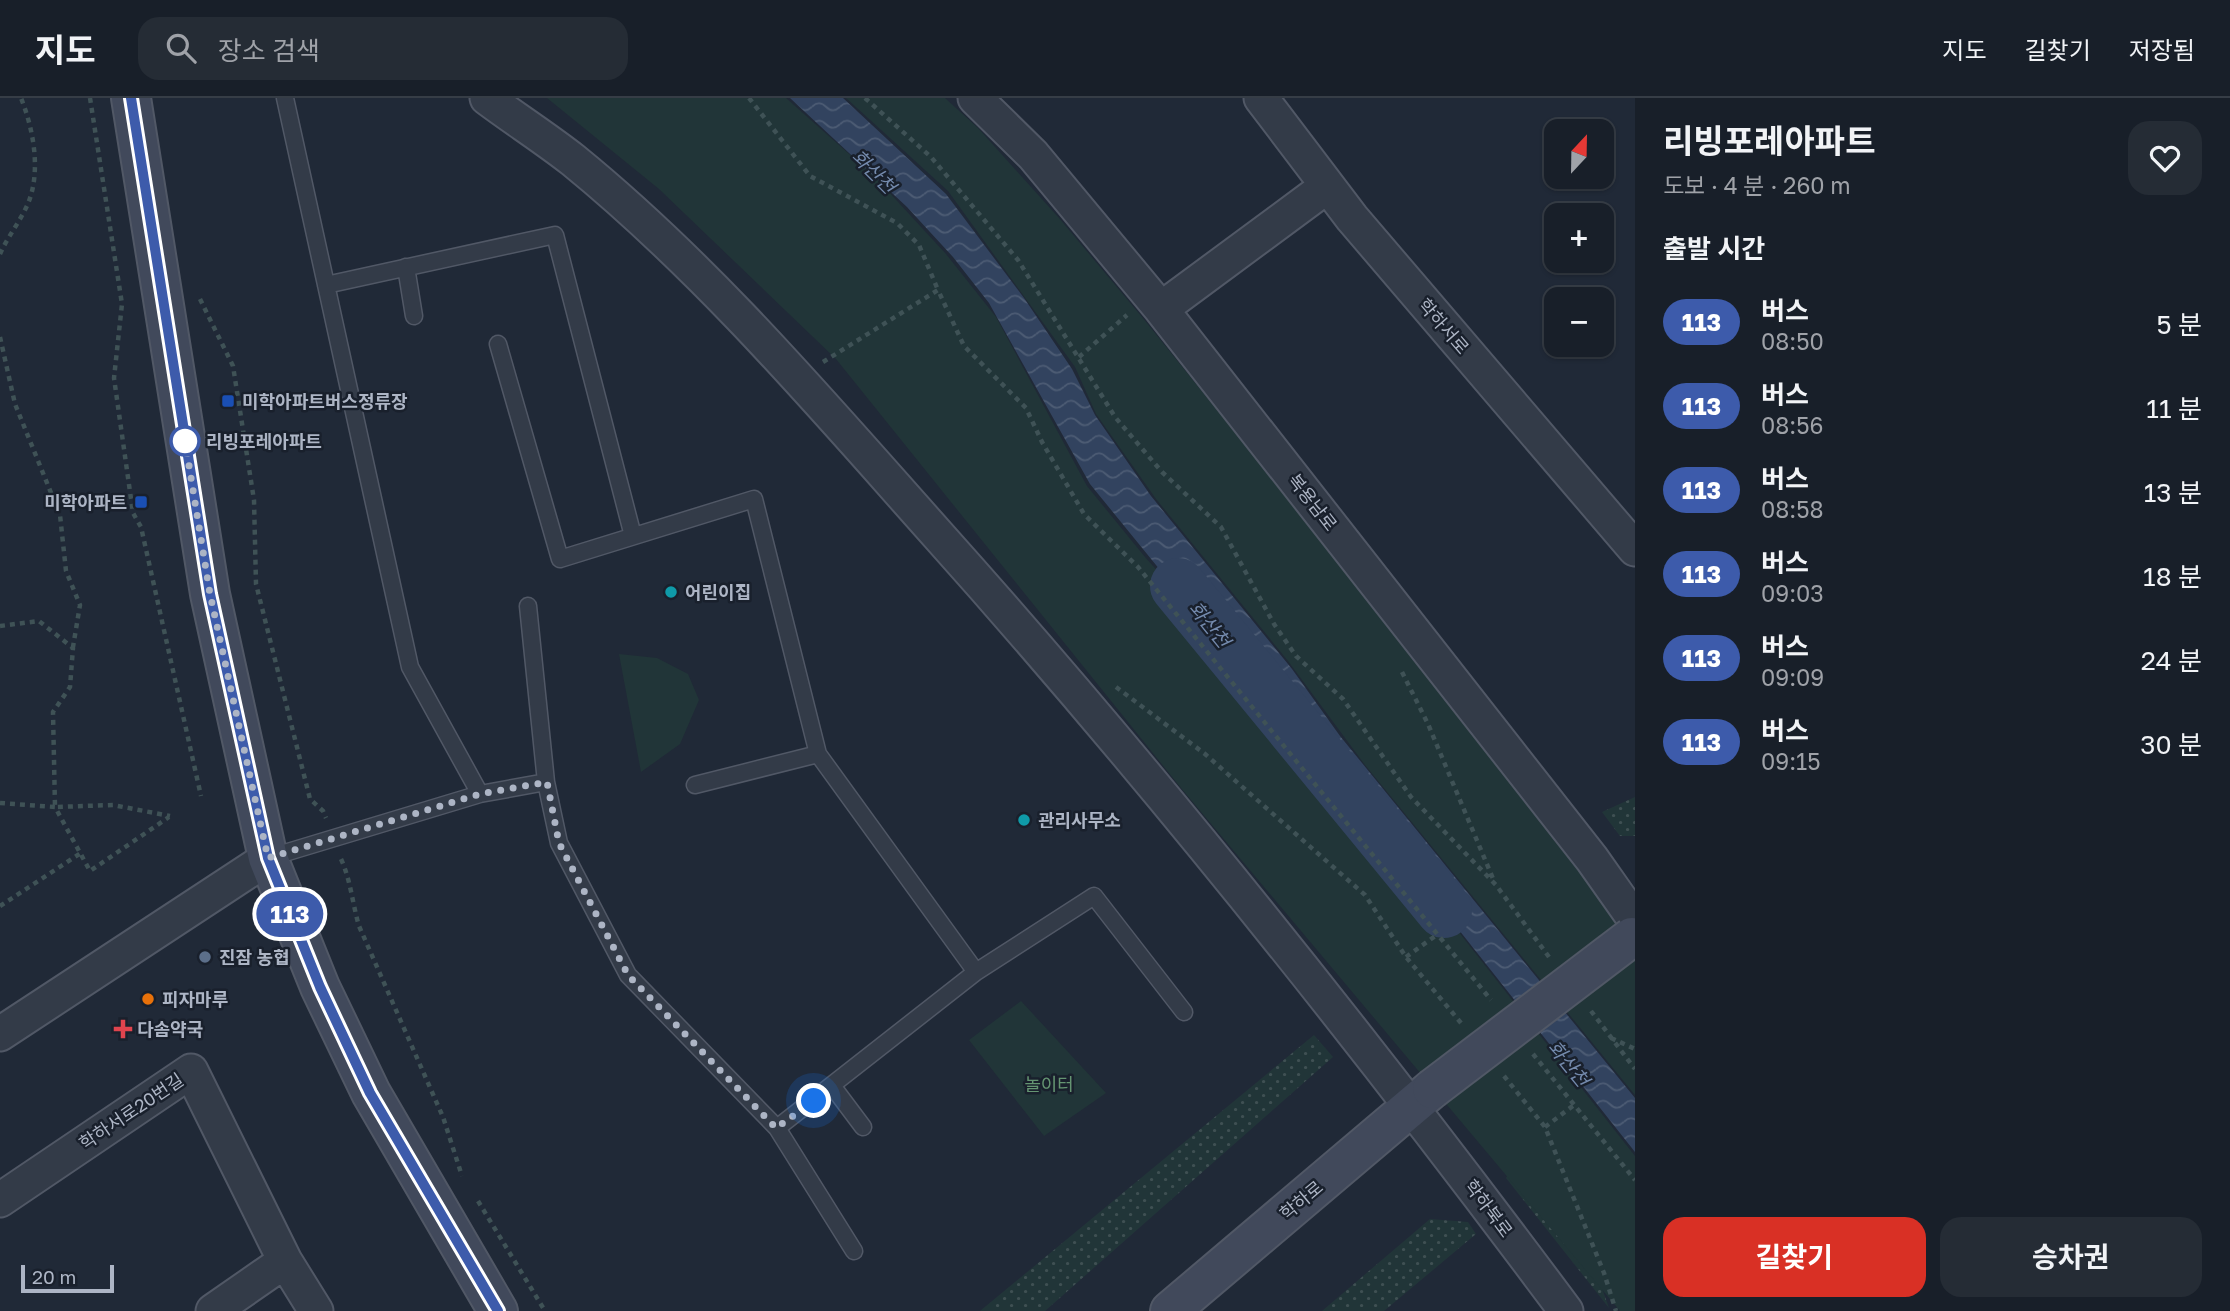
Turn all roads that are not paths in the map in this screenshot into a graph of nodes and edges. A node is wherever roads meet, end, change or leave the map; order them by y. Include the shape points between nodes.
1 (131, 98) edge
2 (285, 98) edge
3 (486, 98) edge
4 (975, 98) edge
5 (1261, 98) edge
6 (1326, 187) junction
7 (406, 267) junction
8 (326, 285) junction
9 (1161, 309) junction
10 (414, 316) dead end
11 (498, 344) dead end
12 (634, 537) junction
13 (1635, 548) edge
14 (528, 606) dead end
15 (818, 754) junction
16 (547, 782) junction
17 (695, 785) dead end
18 (480, 794) junction
19 (268, 858) junction
20 (1634, 931) edge
21 (976, 972) junction
22 (1184, 1012) dead end
23 (0, 1034) edge
24 (833, 1087) junction
25 (1422, 1097) junction
26 (863, 1127) dead end
27 (776, 1128) junction
28 (1, 1197) edge
29 (854, 1251) dead end
30 (285, 1261) junction
31 (213, 1311) edge
32 (316, 1311) edge
33 (498, 1311) edge
34 (1170, 1311) edge
35 (1566, 1311) edge

1 - 19 street via 210,594
2 - 8 lane
3 - 25 street, 학하북로 via 573,161 701,277 1052,663
4 - 9 street, 복용남로 via 1033,155
5 - 6 street, 학하서로
6 - 9 street
6 - 13 street, 학하서로
7 - 8 lane
7 - 10 lane
7 - 12 lane via 555,235
8 - 18 lane via 410,667
9 - 20 street, 복용남로 via 1592,859
11 - 12 lane via 560,559
12 - 15 lane via 754,499
14 - 16 lane
15 - 17 lane
15 - 21 lane
16 - 18 lane
16 - 27 lane via 559,843 628,975
18 - 19 lane
19 - 23 street
19 - 33 street via 320,987 370,1093
20 - 25 street, 학하로, bridge
21 - 22 lane via 1094,896
21 - 24 lane
24 - 26 lane
24 - 27 lane
25 - 34 street, 학하로
25 - 35 street, 학하북로
27 - 29 lane
28 - 30 street, 학하서로20번길 via 191,1071
30 - 31 street
30 - 32 street, 학하서로20번길

